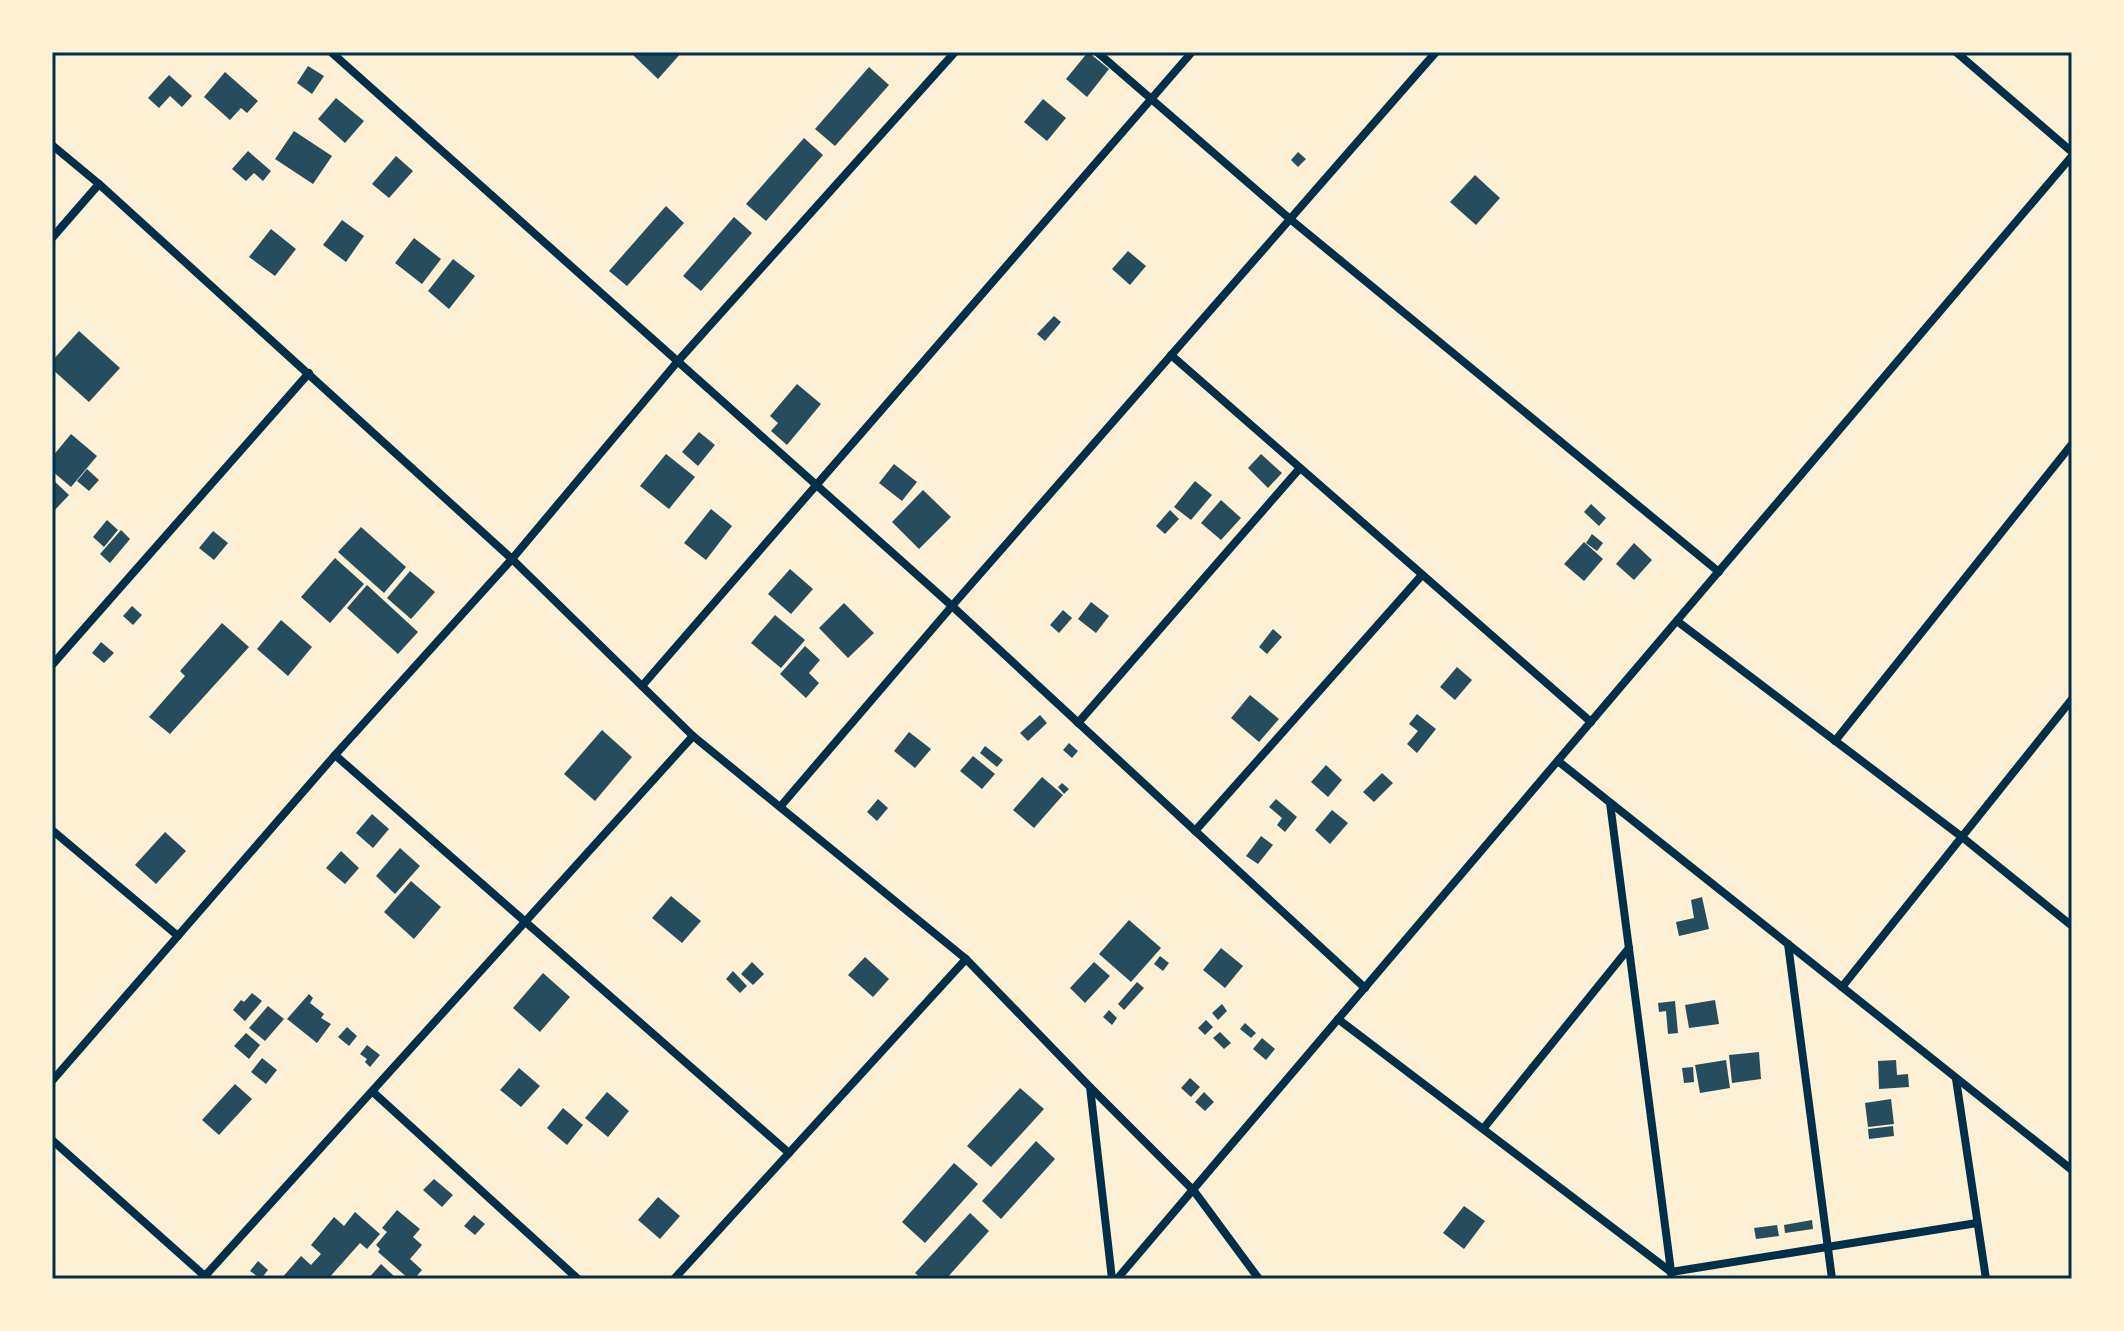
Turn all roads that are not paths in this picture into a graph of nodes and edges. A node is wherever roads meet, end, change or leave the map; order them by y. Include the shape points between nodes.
1 (331, 52) edge
2 (955, 52) edge
3 (1097, 52) edge
4 (1192, 52) edge
5 (1436, 52) edge
6 (1956, 52) edge
7 (1151, 99) junction
8 (52, 145) edge
9 (2072, 154) edge
10 (99, 184) junction
11 (1290, 219) junction
12 (52, 238) edge
13 (1171, 355) junction
14 (678, 361) junction
15 (309, 373) junction
16 (2072, 444) edge
17 (1300, 468) junction
18 (816, 485) junction
19 (512, 559) junction
20 (1719, 572) junction
21 (1422, 575) junction
22 (952, 606) junction
23 (1677, 621) junction
24 (52, 665) edge
25 (642, 686) junction
26 (2072, 699) edge
27 (1591, 722) junction
28 (1078, 723) junction
29 (693, 736) junction
30 (1835, 741) junction
31 (335, 755) junction
32 (1558, 761) junction
33 (1610, 802) junction
34 (780, 807) junction
35 (52, 830) edge
36 (1195, 831) junction
37 (1962, 837) junction
38 (524, 920) junction
39 (2072, 926) edge
40 (178, 936) junction
41 (1788, 944) junction
42 (1629, 948) junction
43 (966, 959) junction
44 (1842, 987) junction
45 (1365, 988) junction
46 (1338, 1019) junction
47 (1956, 1079) junction
48 (52, 1081) edge
49 (1090, 1087) junction
50 (373, 1092) junction
51 (1483, 1129) junction
52 (52, 1140) edge
53 (789, 1153) junction
54 (2072, 1170) edge
55 (1194, 1191) junction
56 (1977, 1223) junction
57 (1828, 1247) junction
58 (1672, 1276) edge
59 (207, 1278) edge
60 (578, 1279) edge
61 (674, 1279) edge
62 (1115, 1279) edge
63 (1259, 1279) edge
64 (1832, 1279) edge
65 (1986, 1279) edge

1 - 14 street
2 - 14 street
3 - 7 street
4 - 7 street
5 - 11 street
6 - 9 street
7 - 11 street
7 - 18 street
8 - 10 street
9 - 20 street
10 - 12 street
10 - 15 street
11 - 13 street
11 - 20 street
13 - 17 street
13 - 22 street
14 - 18 street
14 - 19 street
15 - 19 street
15 - 24 street
16 - 30 street
17 - 21 street
17 - 28 street
18 - 22 street
18 - 25 street
19 - 25 street
19 - 31 street
20 - 23 street
21 - 27 street
21 - 36 street
22 - 28 street
22 - 34 street
23 - 27 street
23 - 30 street
25 - 29 street
26 - 37 street
27 - 32 street
28 - 36 street
29 - 34 street
29 - 38 street
30 - 37 street
31 - 38 street
31 - 40 street
32 - 33 street
32 - 45 street
33 - 41 street
33 - 42 street
34 - 43 street
35 - 40 street
36 - 45 street
37 - 39 street
37 - 44 street
38 - 50 street
38 - 53 street
40 - 48 street
41 - 44 street
41 - 57 street
42 - 51 street
42 - 58 street
43 - 49 street
43 - 53 street
44 - 47 street
45 - 46 street
46 - 51 street
46 - 55 street
47 - 54 street
47 - 56 street
49 - 55 street
49 - 62 street
50 - 59 street
50 - 60 street
51 - 58 street
52 - 59 street
53 - 61 street
55 - 62 street
55 - 63 street
56 - 57 street
56 - 65 street
57 - 58 street
57 - 64 street

